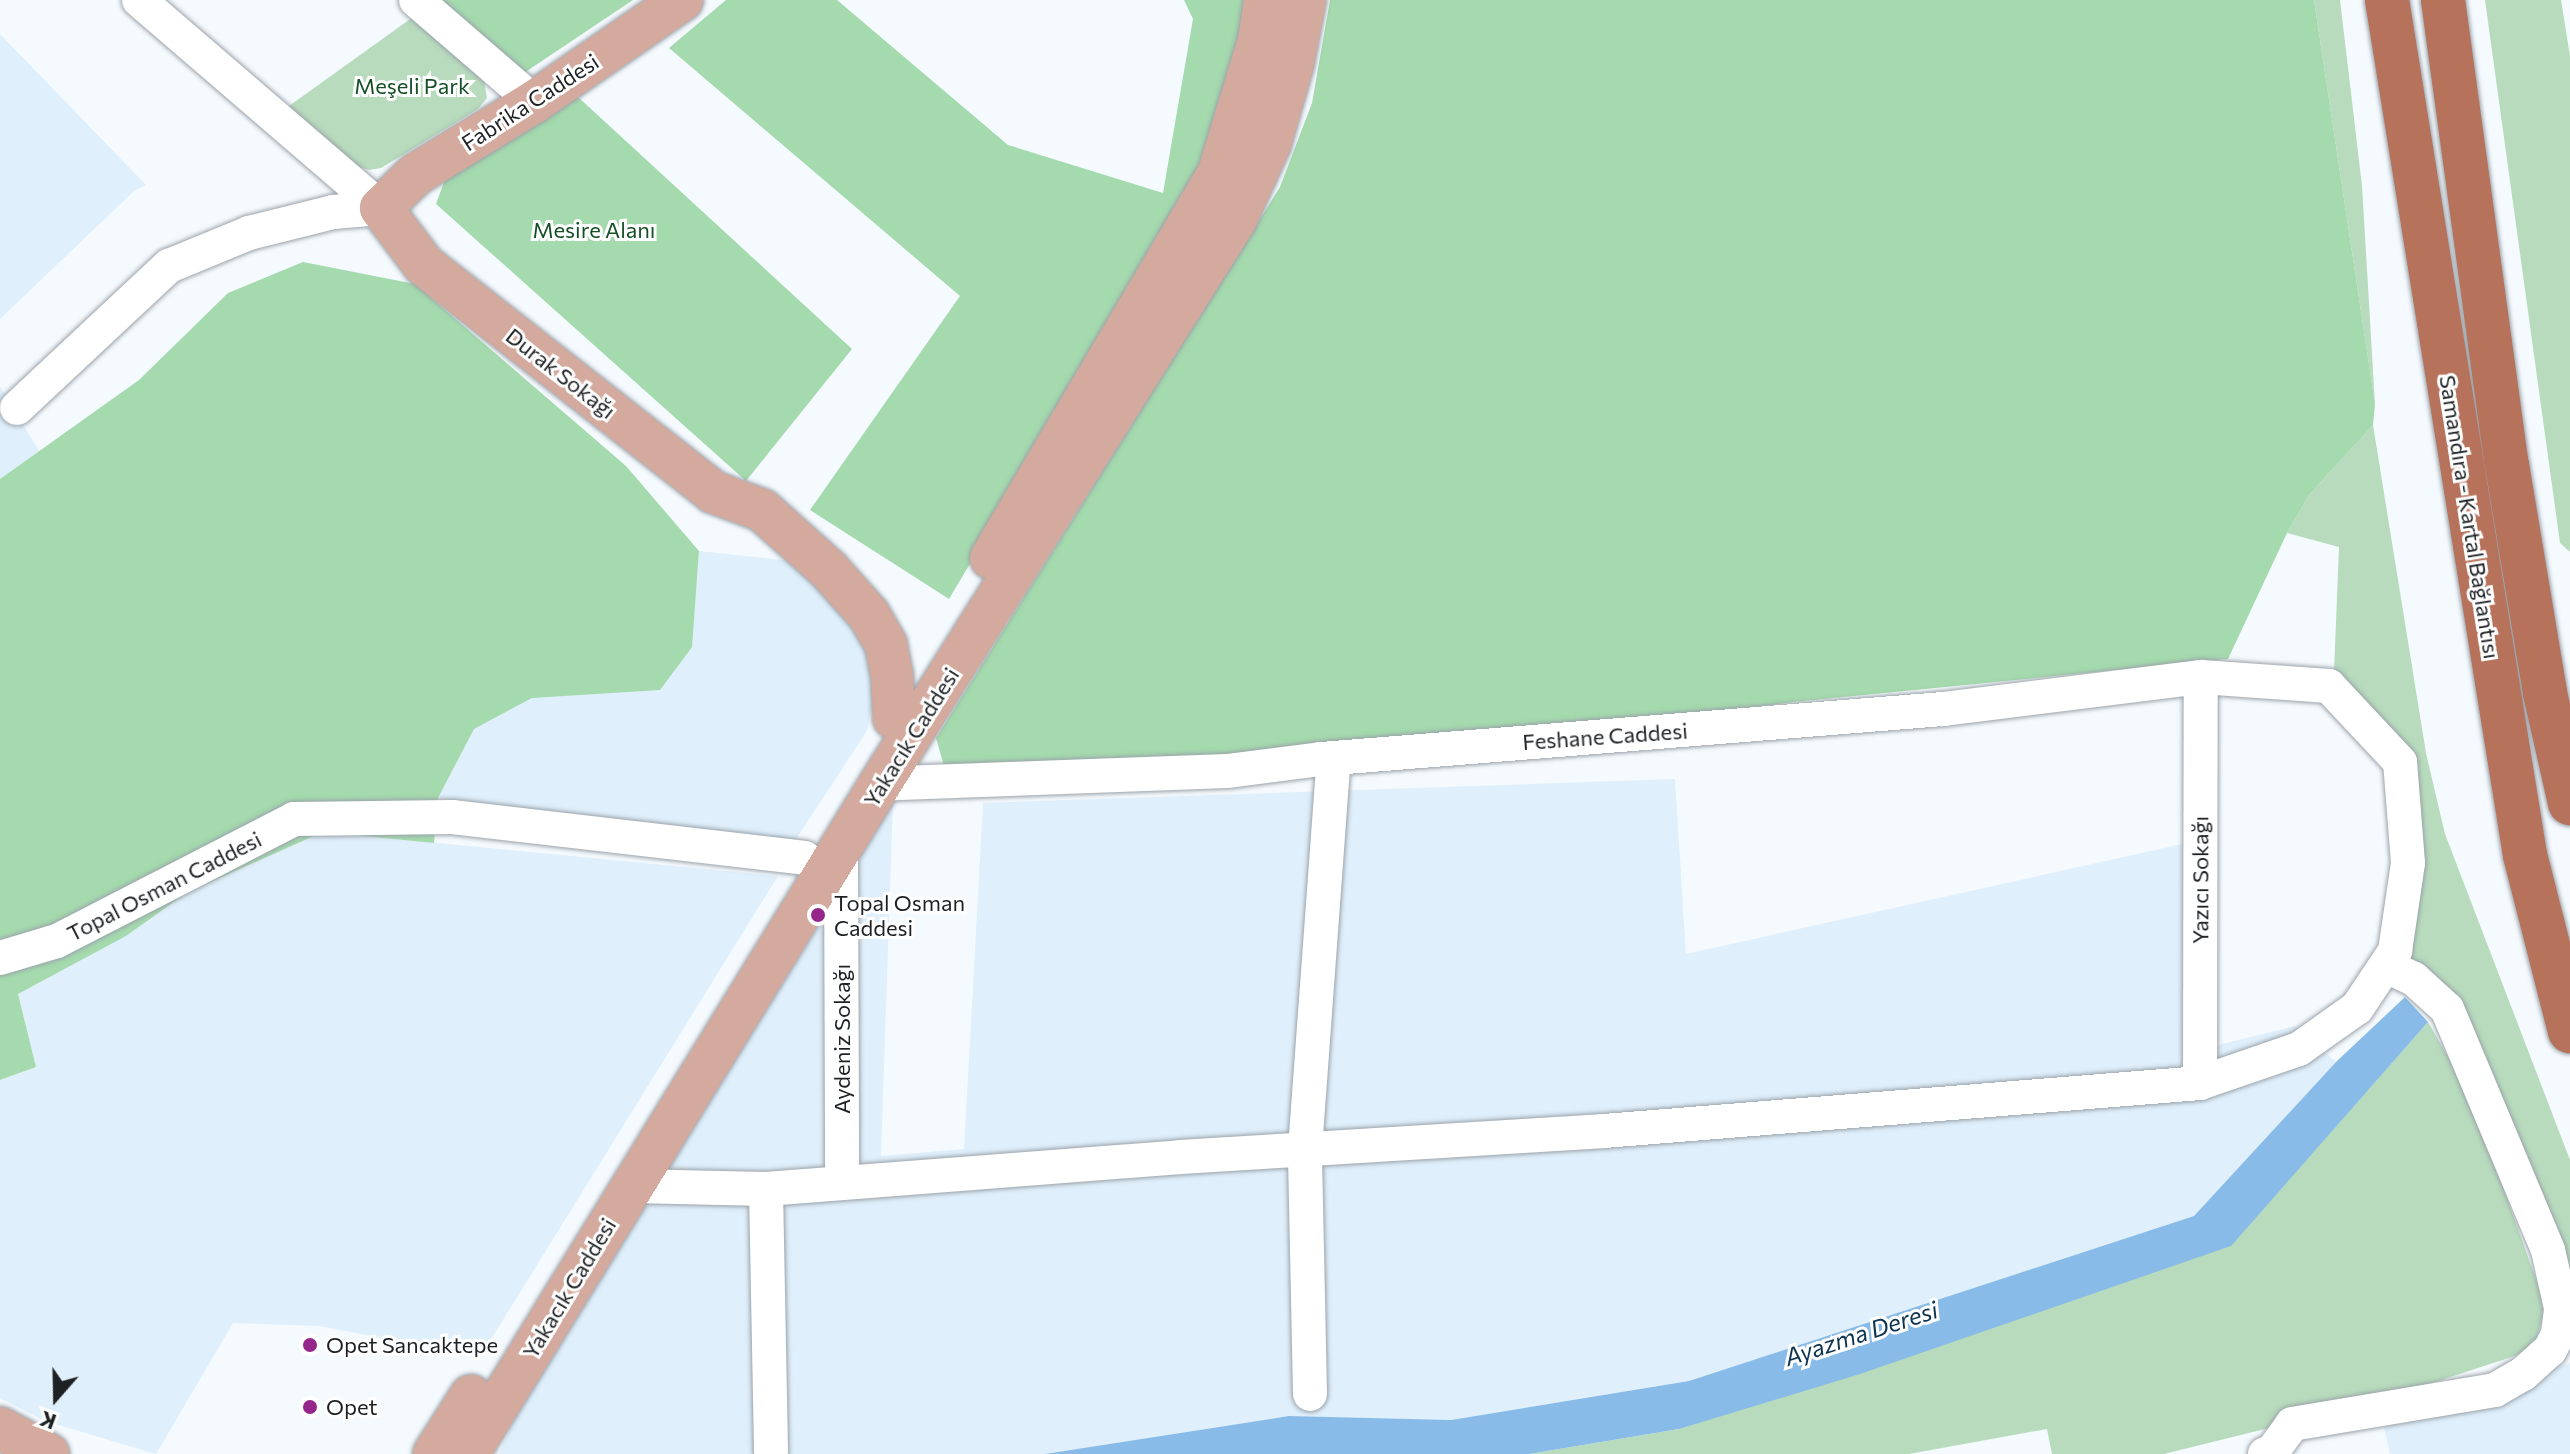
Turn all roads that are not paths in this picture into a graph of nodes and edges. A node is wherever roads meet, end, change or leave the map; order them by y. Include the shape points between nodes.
1 (139, 0) edge
2 (416, 0) edge
3 (682, 0) edge
4 (1265, 0) edge
5 (1305, 0) edge
6 (2443, 0) edge
7 (2387, 5) edge
8 (534, 102) junction
9 (381, 208) junction
10 (17, 408) dead end
11 (2201, 677) junction
12 (894, 718) junction
13 (1334, 758) junction
14 (880, 784) junction
15 (2570, 803) edge
16 (823, 852) junction
17 (0, 958) edge
18 (2386, 966) junction
19 (2570, 1031) edge
20 (2200, 1083) junction
21 (1305, 1149) junction
22 (842, 1183) junction
23 (632, 1186) junction
24 (766, 1189) junction
25 (1310, 1394) dead end
26 (0, 1428) edge
27 (771, 1451) dead end
28 (2270, 1453) edge
29 (48, 1454) edge
30 (434, 1454) edge
31 (468, 1454) edge

1 - 9 street, Durak Sokağı
2 - 8 street
3 - 8 main road, Fabrika Caddesi
4 - 12 main road, Yakacık Caddesi via 1231,138 1200,208
5 - 14 main road, Yakacık Caddesi via 1270,144 1235,221
6 - 15 highway, Samandıra - Kartal Bağlantısı via 2507,465 2545,693
7 - 19 highway, Samandıra - Kartal Bağlantısı via 2525,855
8 - 9 main road, Fabrika Caddesi via 416,174
9 - 10 street via 333,212 249,233 169,266
9 - 12 main road, Durak Sokağı via 451,255 694,448 828,569 869,615 886,645
11 - 13 street, Feshane Caddesi via 1943,709
11 - 18 street, Feshane Caddesi via 2329,686 2400,762 2408,863 2395,951
11 - 20 street, Yazıcı Sokağı
12 - 16 main road, Yakacık Caddesi
13 - 14 street, Feshane Caddesi via 1227,771
13 - 21 street
14 - 16 main road, Yakacık Caddesi
16 - 17 street, Topal Osman Caddesi via 429,815 294,819 57,941
16 - 22 street, Aydeniz Sokağı
16 - 23 main road, Yakacık Caddesi
16 - 30 main road, Yakacık Caddesi
18 - 20 street via 2357,1008 2299,1049
18 - 28 street via 2414,979 2447,1009 2548,1250 2561,1308 2558,1334 2541,1358 2495,1390 2292,1424
20 - 21 street via 1604,1131
21 - 22 street
21 - 25 street
22 - 24 street
23 - 24 street
23 - 31 main road, Yakacık Caddesi
24 - 27 street
26 - 29 main road

